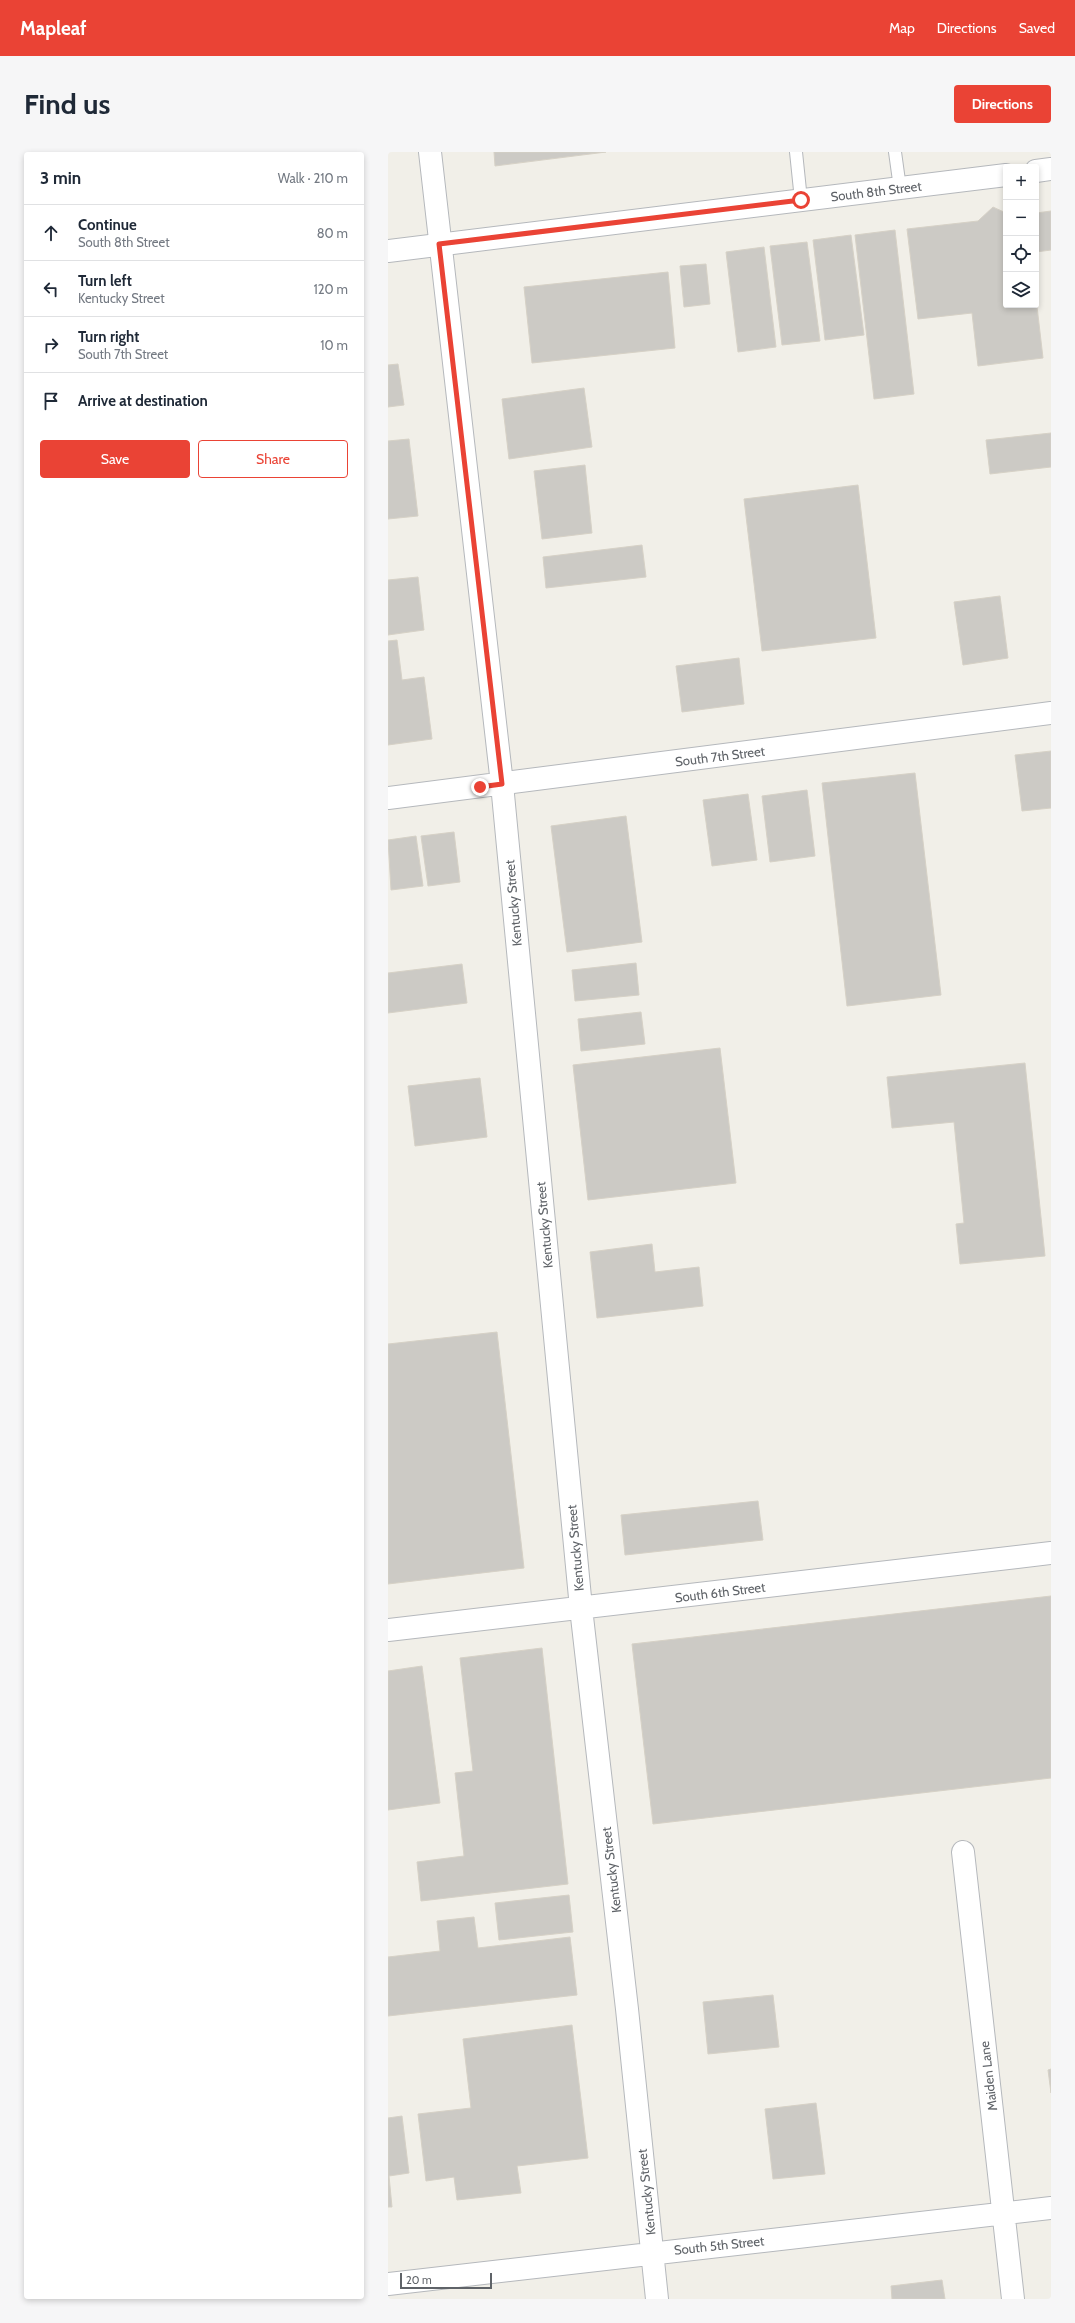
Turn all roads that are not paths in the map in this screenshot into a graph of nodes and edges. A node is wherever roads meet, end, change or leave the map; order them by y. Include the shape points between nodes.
1 (430, 152) edge
2 (796, 152) edge
3 (896, 152) edge
4 (1051, 169) edge
5 (1039, 171) edge
6 (1003, 175) edge
7 (900, 188) junction
8 (801, 200) junction
9 (439, 244) junction
10 (388, 251) edge
11 (1051, 714) edge
12 (502, 784) junction
13 (388, 798) edge
14 (1051, 1553) edge
15 (581, 1608) junction
16 (388, 1630) edge
17 (963, 1852) dead end
18 (1051, 2208) edge
19 (1004, 2214) junction
20 (652, 2252) junction
21 (388, 2284) edge
22 (657, 2299) edge
23 (1013, 2299) edge

1 - 9 street, Kentucky Street
2 - 8 lane
3 - 7 lane
4 - 5 street
6 - 7 street, South 8th Street
7 - 8 street, South 8th Street
8 - 9 street, South 8th Street
9 - 10 street, South 8th Street
9 - 12 street, Kentucky Street
11 - 12 street, South 7th Street
12 - 13 street, South 7th Street
12 - 15 street, Kentucky Street
14 - 15 street, South 6th Street
15 - 16 street, South 6th Street
15 - 20 street, Kentucky Street
17 - 19 street, Maiden Lane
18 - 19 street, South 5th Street
19 - 20 street, South 5th Street
19 - 23 street, Maiden Lane
20 - 21 street, South 5th Street
20 - 22 street, Kentucky Street

